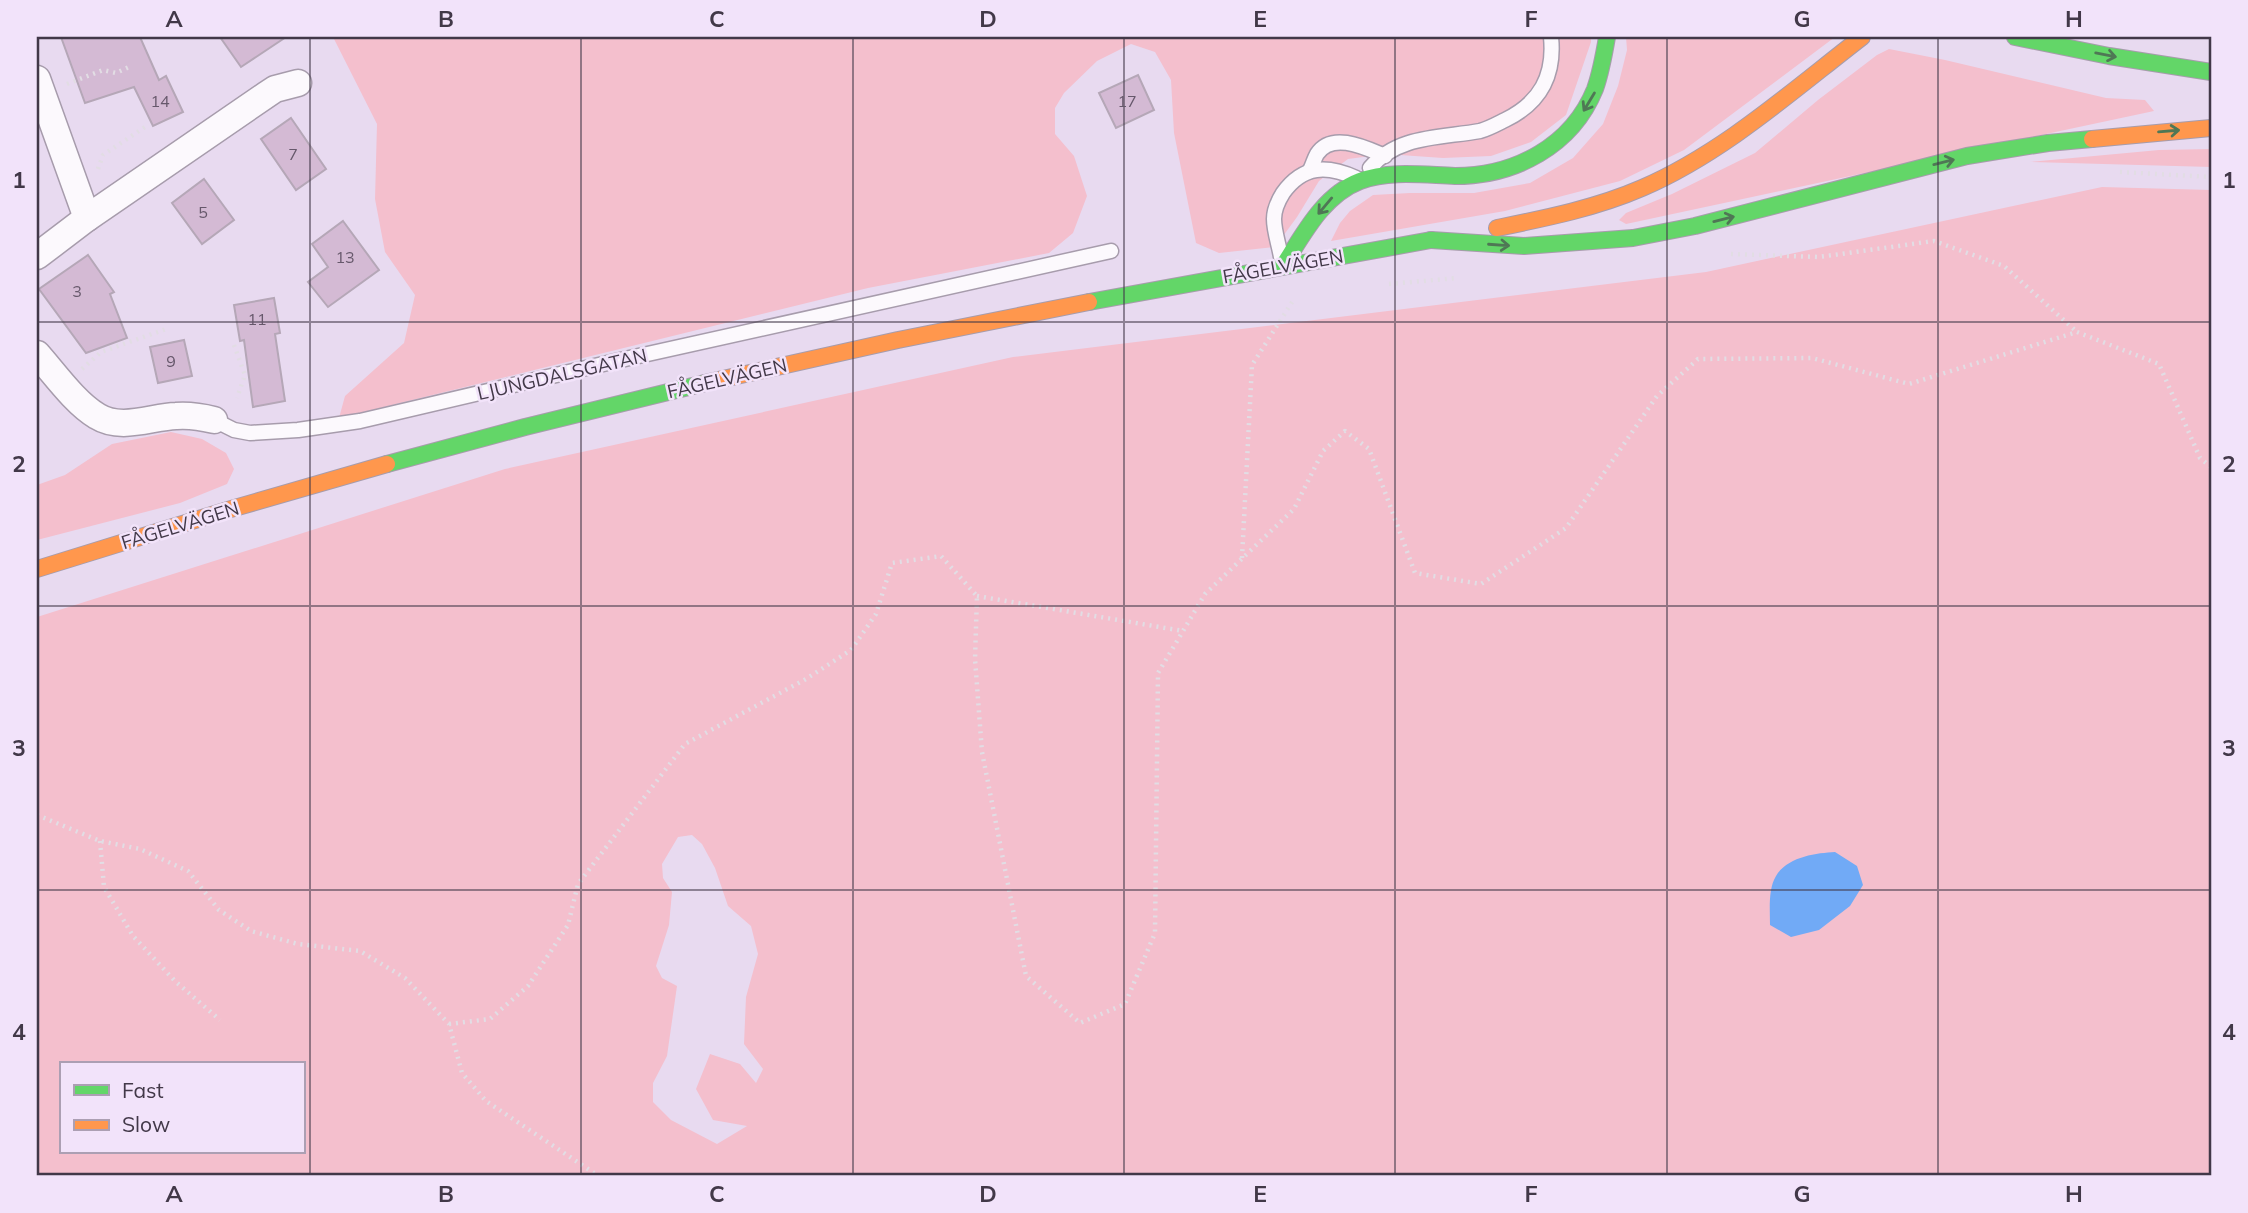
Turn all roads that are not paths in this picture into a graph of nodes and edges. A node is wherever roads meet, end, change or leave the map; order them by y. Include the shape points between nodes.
1 (1551, 37) edge
2 (1606, 37) edge
3 (1862, 37) edge
4 (2015, 37) edge
5 (2211, 72) edge
6 (298, 83) dead end
7 (39, 85) edge
8 (2211, 128) edge
9 (1385, 156) junction
10 (1310, 170) junction
11 (1361, 181) junction
12 (86, 218) junction
13 (1431, 240) junction
14 (1111, 251) dead end
15 (37, 256) edge
16 (1283, 266) junction
17 (37, 354) edge
18 (214, 420) joint
19 (37, 569) edge

1 - 9 lane via 1550,68 1539,94 1520,113 1483,131 1400,145
2 -> 11 main road via 1594,93 1563,138 1541,155 1494,172 1387,175
3 - 13 main road via 1738,131 1642,188 1549,218
4 -> 5 main road
6 - 12 street via 275,89
7 - 12 street
13 -> 8 main road via 1524,246 1633,238 1968,156 2048,143
9 - 10 lane via 1348,142 1332,144 1318,152
9 - 11 lane
10 - 11 lane via 1338,170
10 - 16 lane via 1291,183 1278,202 1274,219
11 -> 16 main road via 1330,199
12 - 15 street
13 - 16 main road, FÅGELVÄGEN
14 - 18 lane, LJUNGDALSGATAN via 360,421 250,433
16 - 19 main road, FÅGELVÄGEN via 821,356 622,403 320,483
17 - 18 street, LJUNGDALSGATAN via 98,417 128,423 176,416

